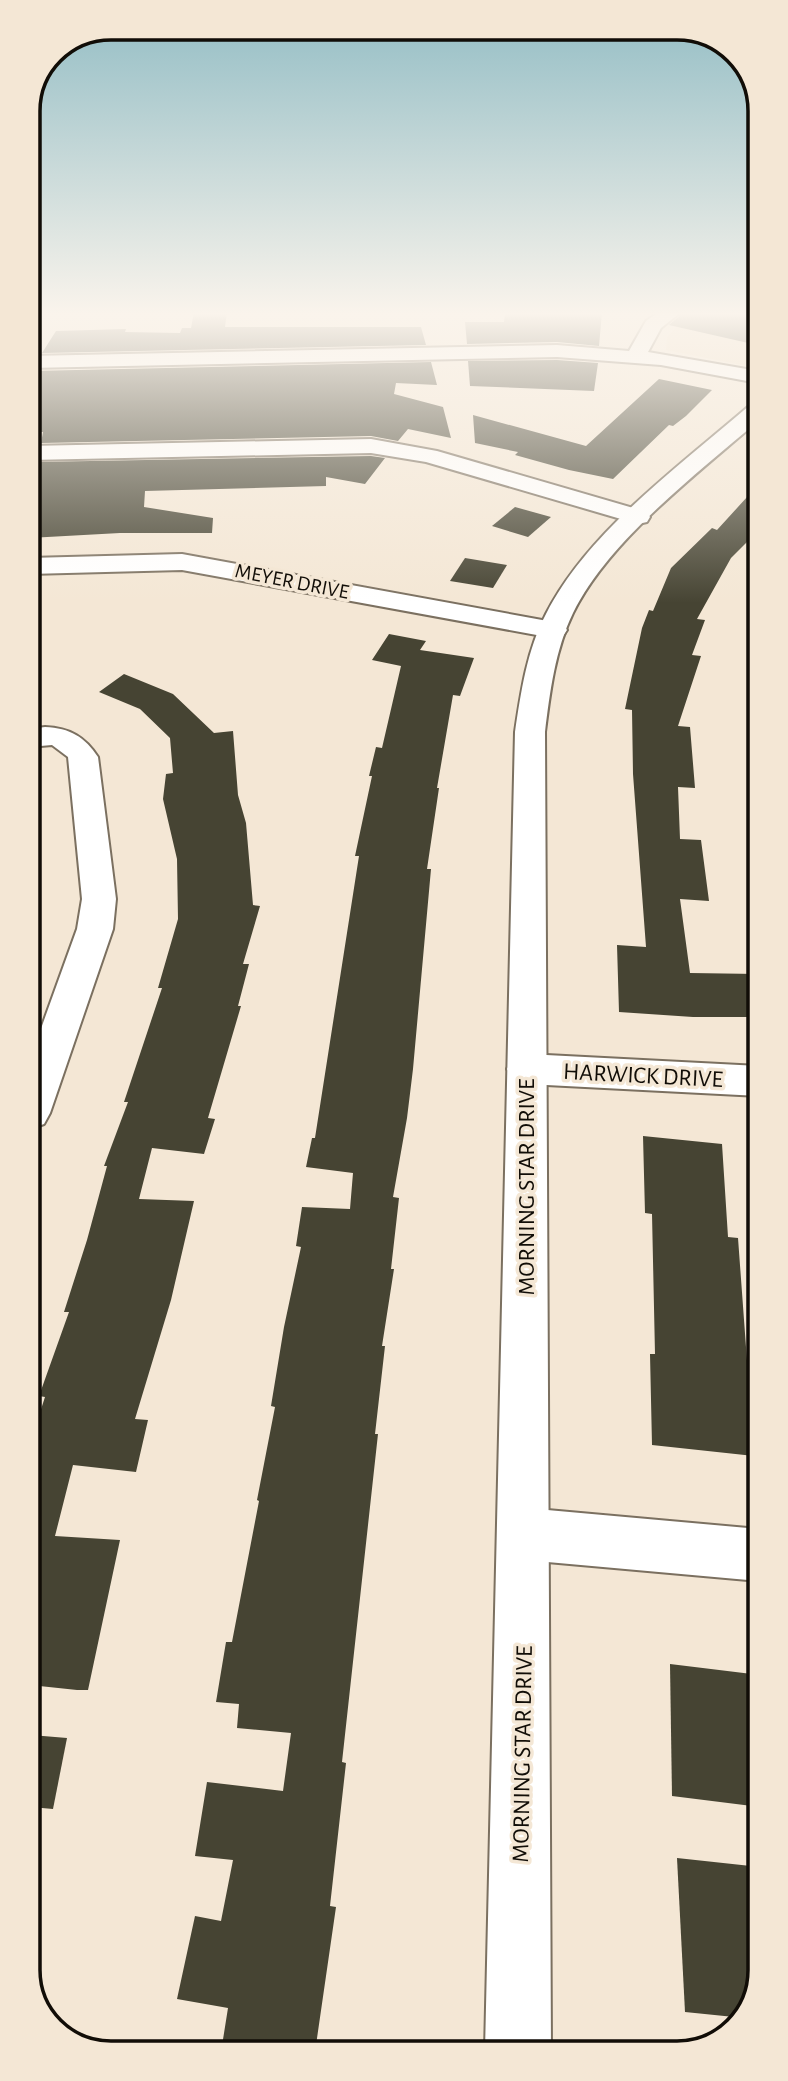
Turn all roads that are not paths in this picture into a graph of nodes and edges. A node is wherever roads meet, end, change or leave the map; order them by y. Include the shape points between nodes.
1 (748, 419) edge
2 (40, 453) edge
3 (638, 517) junction
4 (40, 566) edge
5 (553, 630) junction
6 (40, 737) edge
7 (527, 1069) junction
8 (748, 1080) edge
9 (40, 1085) edge
10 (524, 1534) junction
11 (748, 1554) edge
12 (518, 2041) edge

1 - 3 street, MORNING STAR DRIVE
2 - 3 street via 402,449
3 - 5 street, MORNING STAR DRIVE via 592,566
4 - 5 street, MEYER DRIVE via 182,562
5 - 7 street, MORNING STAR DRIVE via 540,670 530,732
6 - 9 street via 61,736 77,745 83,757 99,899 95,929
7 - 8 street, HARWICK DRIVE
7 - 10 street, MORNING STAR DRIVE
10 - 11 street
10 - 12 street, MORNING STAR DRIVE

